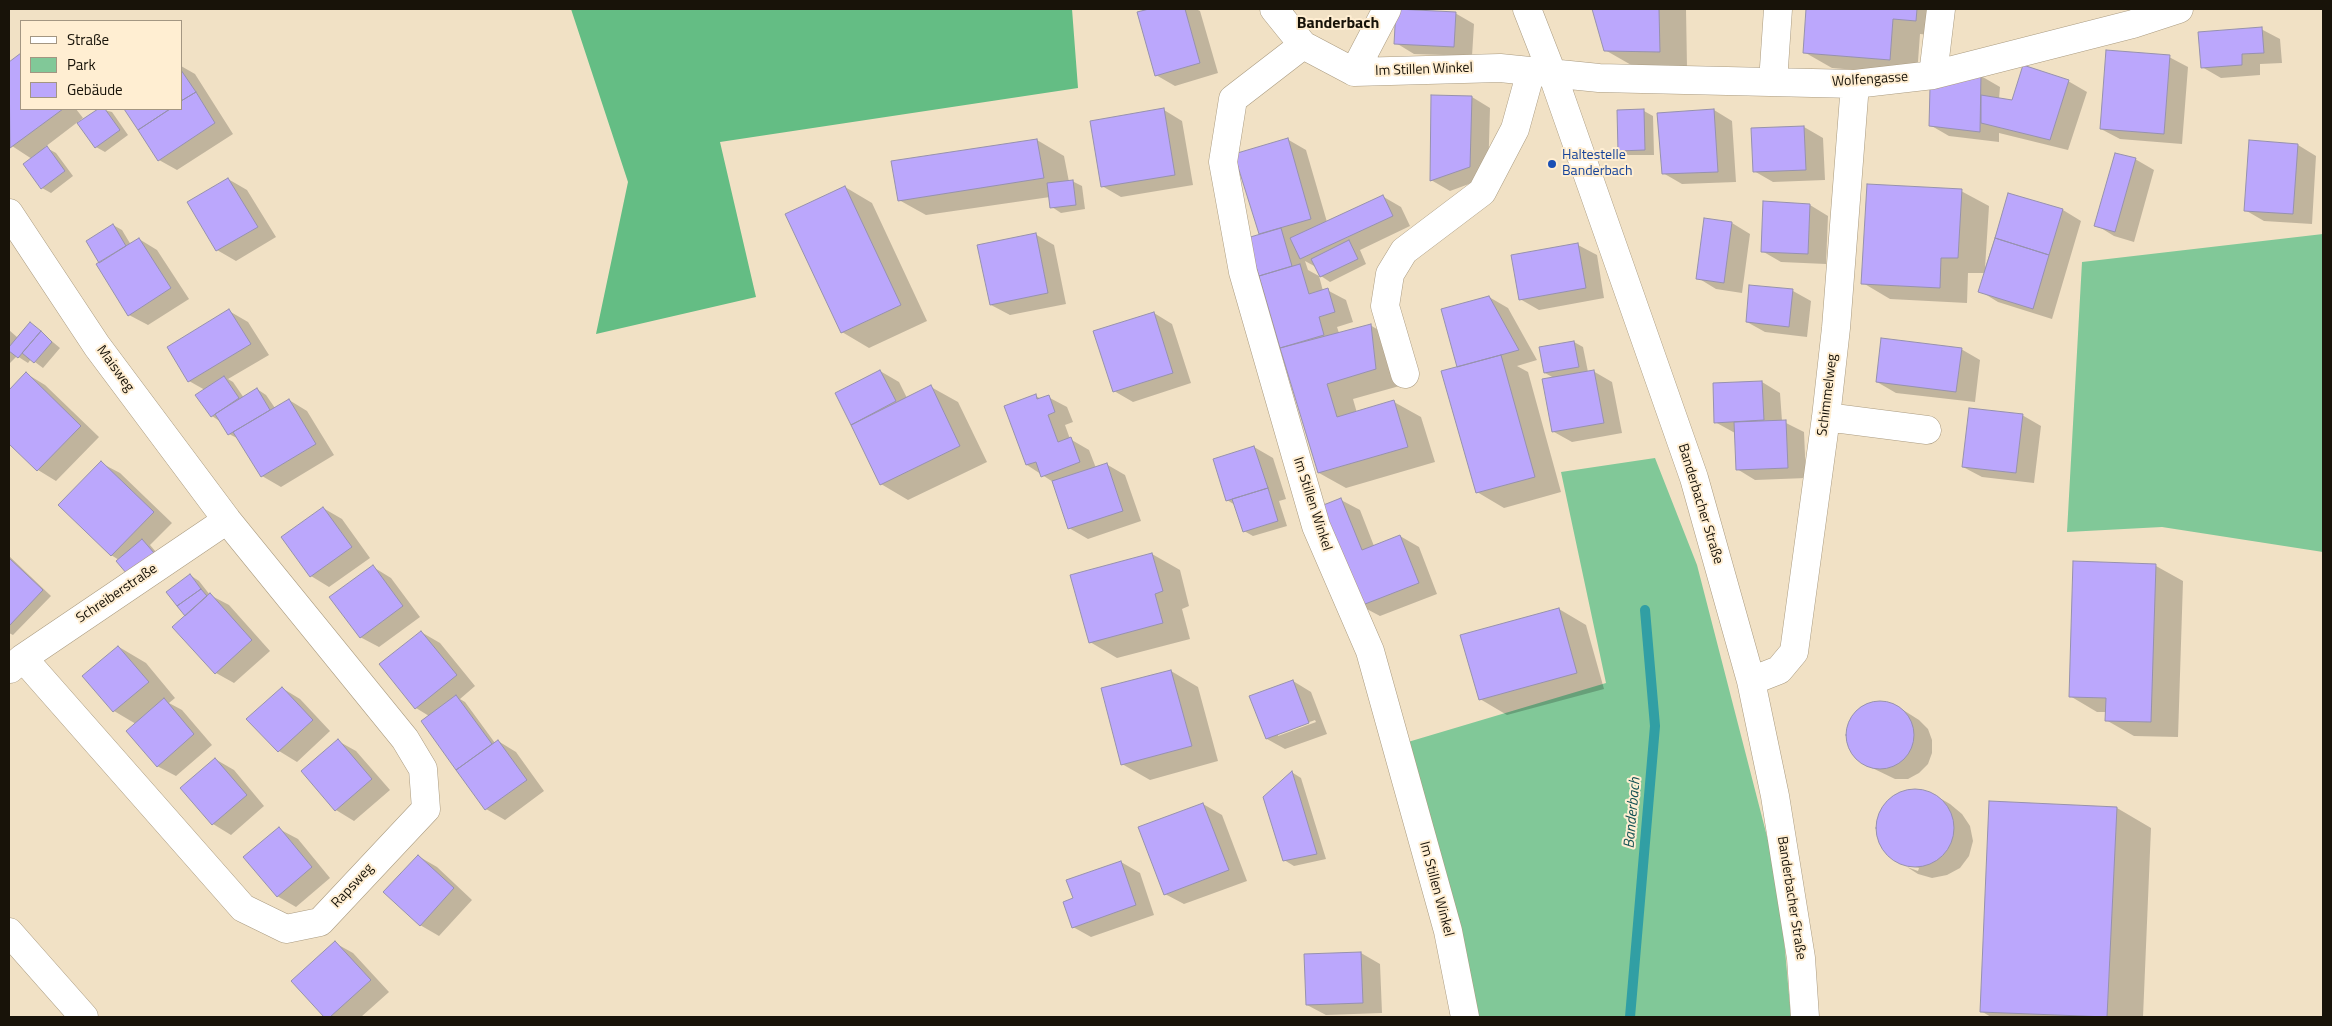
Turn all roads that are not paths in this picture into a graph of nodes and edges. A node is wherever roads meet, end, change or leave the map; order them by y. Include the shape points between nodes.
1 (1387, 9) edge
2 (1527, 9) edge
3 (1778, 9) edge
4 (1941, 9) edge
5 (2179, 9) edge
6 (1280, 12) edge
7 (1303, 45) junction
8 (1354, 72) junction
9 (1541, 72) junction
10 (1933, 75) junction
11 (1773, 82) junction
12 (1856, 84) junction
13 (9, 213) edge
14 (1405, 374) dead end
15 (1826, 417) junction
16 (1927, 430) dead end
17 (227, 520) junction
18 (16, 664) edge
19 (1751, 681) junction
20 (9, 932) edge
21 (84, 1017) edge
22 (1465, 1017) edge
23 (1806, 1017) edge

1 - 8 street
2 - 9 street, Banderbacher Straße
3 - 11 street
4 - 10 street
5 - 10 street, Wolfengasse via 2133,24
6 - 7 street, Im Stillen Winkel
7 - 8 street, Im Stillen Winkel
7 - 22 street, Im Stillen Winkel via 1233,99 1223,162 1246,281 1316,526 1370,651 1448,930
8 - 9 street, Im Stillen Winkel via 1500,68
9 - 11 street, Wolfengasse via 1599,78
9 - 14 street via 1482,192 1404,251 1390,274 1385,306
9 - 19 street, Banderbacher Straße via 1694,478
10 - 12 street, Wolfengasse
11 - 12 street, Wolfengasse
12 - 15 street, Schimmelweg
13 - 17 street, Maisweg via 97,346
15 - 16 street
15 - 19 street, Schimmelweg via 1794,652 1779,670
17 - 18 street, Schreiberstraße
17 - 18 street, Rapsweg via 405,739 422,769 426,809 320,922 286,929 243,908
19 - 23 street, Banderbacher Straße via 1777,806 1801,958
20 - 21 street

